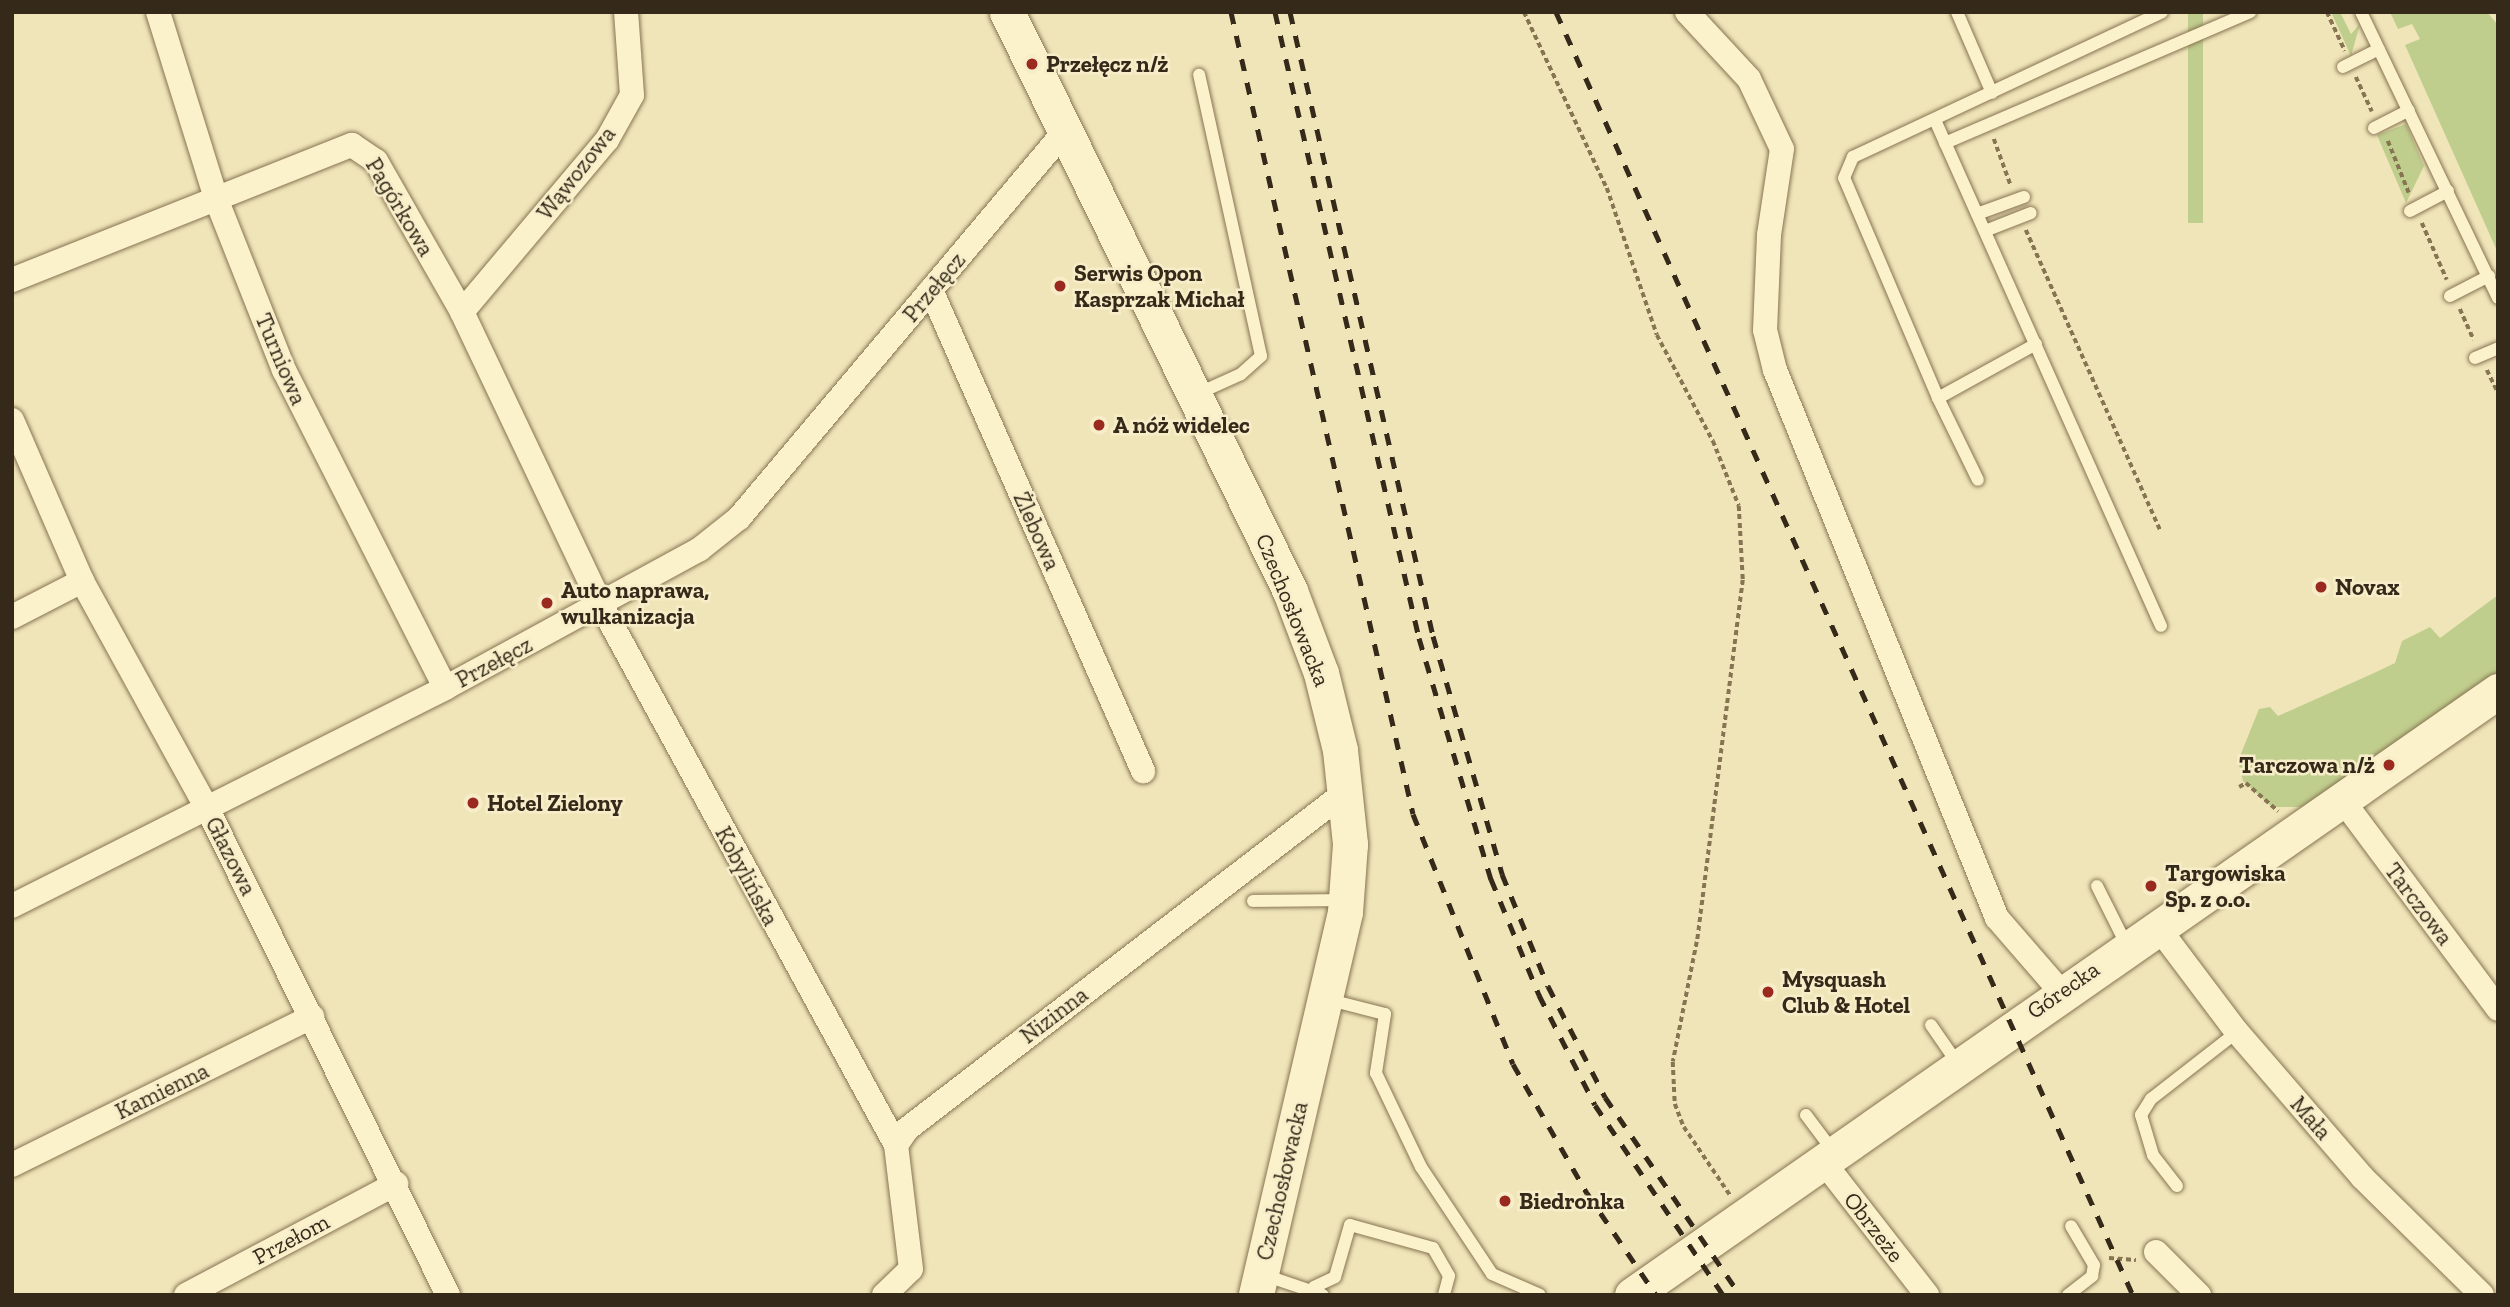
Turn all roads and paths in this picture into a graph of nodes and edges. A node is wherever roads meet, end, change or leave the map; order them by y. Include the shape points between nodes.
1 (158, 12) edge
2 (626, 12) edge
3 (1524, 12) edge
4 (1687, 12) edge
5 (1957, 12) edge
6 (2162, 12) edge
7 (2250, 12) edge
8 (2327, 12) edge
9 (2361, 12) edge
10 (1008, 13) edge
11 (2379, 48) junction
12 (2347, 65) junction
13 (1199, 75) dead end
14 (1992, 93) junction
15 (2409, 110) junction
16 (2011, 115) junction
17 (1936, 121) junction
18 (2417, 126) junction
19 (2376, 127) junction
20 (1065, 131) junction
21 (2386, 142) junction
22 (1945, 143) junction
23 (2448, 191) junction
24 (2020, 198) joint
25 (217, 201) junction
26 (2413, 210) junction
27 (1977, 214) junction
28 (2026, 215) joint
29 (1985, 231) junction
30 (2488, 276) junction
31 (12, 280) edge
32 (931, 290) junction
33 (2452, 295) junction
34 (2498, 298) edge
35 (462, 312) junction
36 (2036, 344) junction
37 (2498, 348) edge
38 (2478, 357) junction
39 (2498, 393) edge
40 (1194, 396) junction
41 (1938, 398) junction
42 (12, 420) edge
43 (1978, 480) dead end
44 (2161, 531) dead end
45 (82, 581) junction
46 (601, 605) junction
47 (12, 617) edge
48 (2161, 626) dead end
49 (445, 688) junction
50 (2498, 691) edge
51 (1143, 771) dead end
52 (2239, 787) dead end
53 (1347, 791) junction
54 (2341, 798) junction
55 (208, 810) junction
56 (2282, 813) dead end
57 (2097, 886) dead end
58 (1346, 900) junction
59 (1253, 901) dead end
60 (12, 906) edge
61 (2157, 926) junction
62 (2127, 946) junction
63 (2061, 992) junction
64 (1326, 999) junction
65 (2498, 1009) edge
66 (312, 1017) junction
67 (1931, 1025) dead end
68 (2236, 1032) junction
69 (1958, 1064) junction
70 (1806, 1115) dead end
71 (896, 1145) junction
72 (1828, 1156) junction
73 (12, 1165) edge
74 (397, 1184) junction
75 (2177, 1186) dead end
76 (1744, 1215) junction
77 (2071, 1226) dead end
78 (2159, 1255) joint
79 (2092, 1263) junction
80 (1258, 1285) edge
81 (1319, 1291) edge
82 (2203, 1291) edge
83 (186, 1295) edge
84 (448, 1295) edge
85 (884, 1295) edge
86 (1444, 1295) edge
87 (1540, 1295) edge
88 (1632, 1295) edge
89 (1927, 1295) edge
90 (2068, 1295) edge
91 (2482, 1295) edge

1 - 25 street, Turniowa
2 - 35 street, Wąwozowa via 632,95 607,140
3 - 76 path via 1607,188 1657,335 1739,506 1743,580 1697,942 1673,1062 1675,1104 1684,1127
4 - 63 street via 1749,79 1782,149 1769,235 1765,330 1775,370 1997,918
5 - 14 lane
6 - 14 lane
7 - 16 lane
8 - 12 path
9 - 11 lane
10 - 20 street, Czechosłowacka
11 - 12 lane
11 - 15 lane
12 - 19 path
13 - 40 lane via 1261,356 1241,374
14 - 17 lane
15 - 18 lane
15 - 19 lane
16 - 22 lane
16 - 24 path via 2016,124 2002,129 1993,146
17 - 22 lane
17 - 41 lane via 1853,158 1844,178
18 - 21 path
18 - 23 lane
19 - 21 path
20 - 32 street, Przełęcz
20 - 40 street, Czechosłowacka
21 - 26 path
22 - 27 lane
23 - 26 lane
23 - 30 lane
24 - 27 lane
25 - 31 street, Pagórkowa
25 - 35 street, Pagórkowa via 352,145 363,148
25 - 49 street, Turniowa via 284,370
26 - 33 path
27 - 29 lane
28 - 29 lane
28 - 44 path
29 - 36 lane
30 - 33 lane
30 - 34 lane
32 - 46 street, Przełęcz via 739,518 656,579
32 - 51 street, Żlebowa
33 - 38 path
35 - 46 street, Pagórkowa
36 - 41 lane
36 - 48 lane
37 - 38 lane
38 - 39 path
40 - 53 street, Czechosłowacka via 1305,627 1331,705
41 - 43 lane
42 - 45 street, Głazowa
45 - 47 street
45 - 55 street, Głazowa
46 - 49 street, Przełęcz
46 - 71 street, Kobylińska
49 - 55 street, Przełęcz
50 - 54 street, Górecka
52 - 56 path via 2246,783 2258,800
53 - 58 street, Czechosłowacka
53 - 71 street, Nizinna via 919,1119
54 - 61 street, Górecka
54 - 65 street, Tarczowa
55 - 60 street, Przełęcz
55 - 66 street, Głazowa
57 - 62 lane
58 - 59 lane
58 - 64 street, Czechosłowacka
61 - 62 street, Górecka
61 - 68 street, Mała
62 - 63 street, Górecka
63 - 69 street, Górecka
64 - 80 street, Czechosłowacka
64 - 87 lane via 1385,1014 1376,1073 1421,1167 1492,1274
66 - 73 street, Kamienna
66 - 74 street, Głazowa
67 - 69 lane
68 - 75 lane via 2151,1099 2141,1115 2152,1154
68 - 91 street, Mała via 2362,1177
69 - 72 street, Górecka
70 - 72 lane
71 - 85 street via 913,1255 906,1277
72 - 76 street, Górecka
72 - 89 street, Obrzeże
74 - 83 street, Przełom
74 - 84 street, Głazowa
76 - 88 street, Górecka
77 - 79 lane
78 - 79 path
78 - 82 street
79 - 90 lane via 2092,1276
80 - 81 lane
81 - 86 lane via 1335,1277 1350,1226 1433,1248 1449,1276

